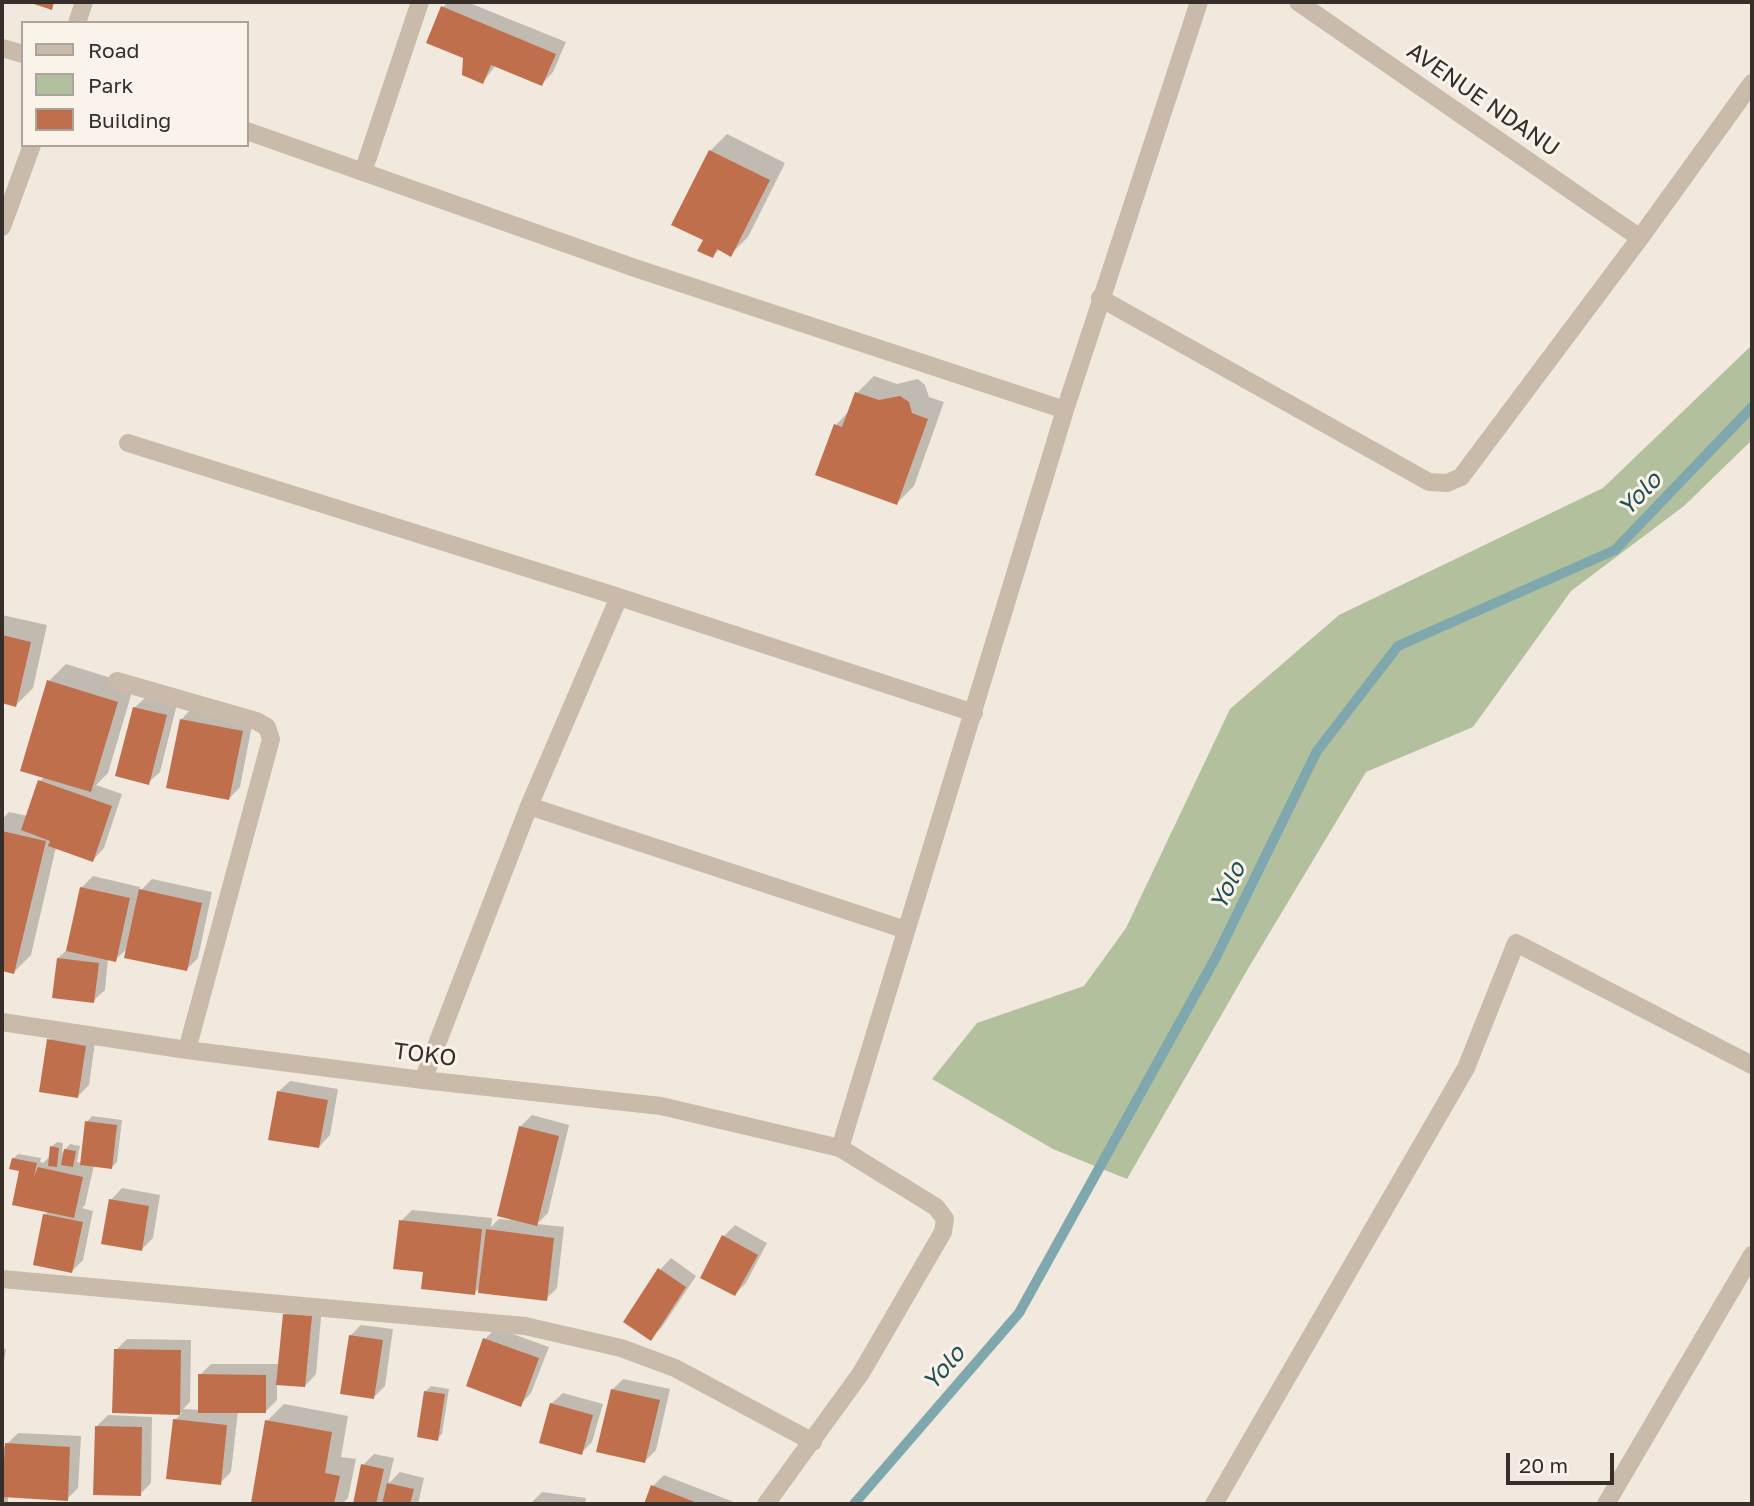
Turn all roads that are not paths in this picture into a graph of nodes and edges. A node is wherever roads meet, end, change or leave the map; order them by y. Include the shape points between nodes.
1 (84, 2) edge
2 (421, 2) edge
3 (1199, 2) edge
4 (1298, 2) edge
5 (78, 21) edge
6 (2, 48) edge
7 (21, 53) edge
8 (1752, 83) edge
9 (248, 131) edge
10 (31, 147) edge
11 (363, 172) junction
12 (2, 227) edge
13 (1640, 238) junction
14 (1100, 298) junction
15 (1065, 410) junction
16 (128, 443) dead end
17 (619, 597) junction
18 (117, 681) dead end
19 (974, 713) junction
20 (529, 806) junction
21 (906, 930) junction
22 (2, 1022) edge
23 (187, 1050) junction
24 (1752, 1065) edge
25 (423, 1080) junction
26 (840, 1148) junction
27 (1752, 1255) edge
28 (2, 1279) edge
29 (813, 1442) junction
30 (766, 1504) edge
31 (1214, 1504) edge
32 (1606, 1504) edge

1 - 5 street
2 - 11 street
3 - 14 street
4 - 13 street, AVENUE NDANU
6 - 7 street
8 - 13 street
9 - 11 street
10 - 12 street
11 - 15 street via 632,267
13 - 14 street via 1461,477 1447,483 1429,482
14 - 15 street
15 - 19 street
16 - 17 street
17 - 19 street
17 - 20 street
18 - 23 street via 256,721 267,727 271,739
19 - 21 street
20 - 21 street
20 - 25 street
21 - 26 street
22 - 23 street, TOKO
23 - 25 street, TOKO
24 - 31 street via 1516,943 1466,1068
25 - 26 street, TOKO via 661,1106
26 - 29 street, TOKO via 936,1207 945,1219 943,1232 861,1374
27 - 32 street
28 - 29 street via 526,1326 621,1348 675,1368
29 - 30 street

